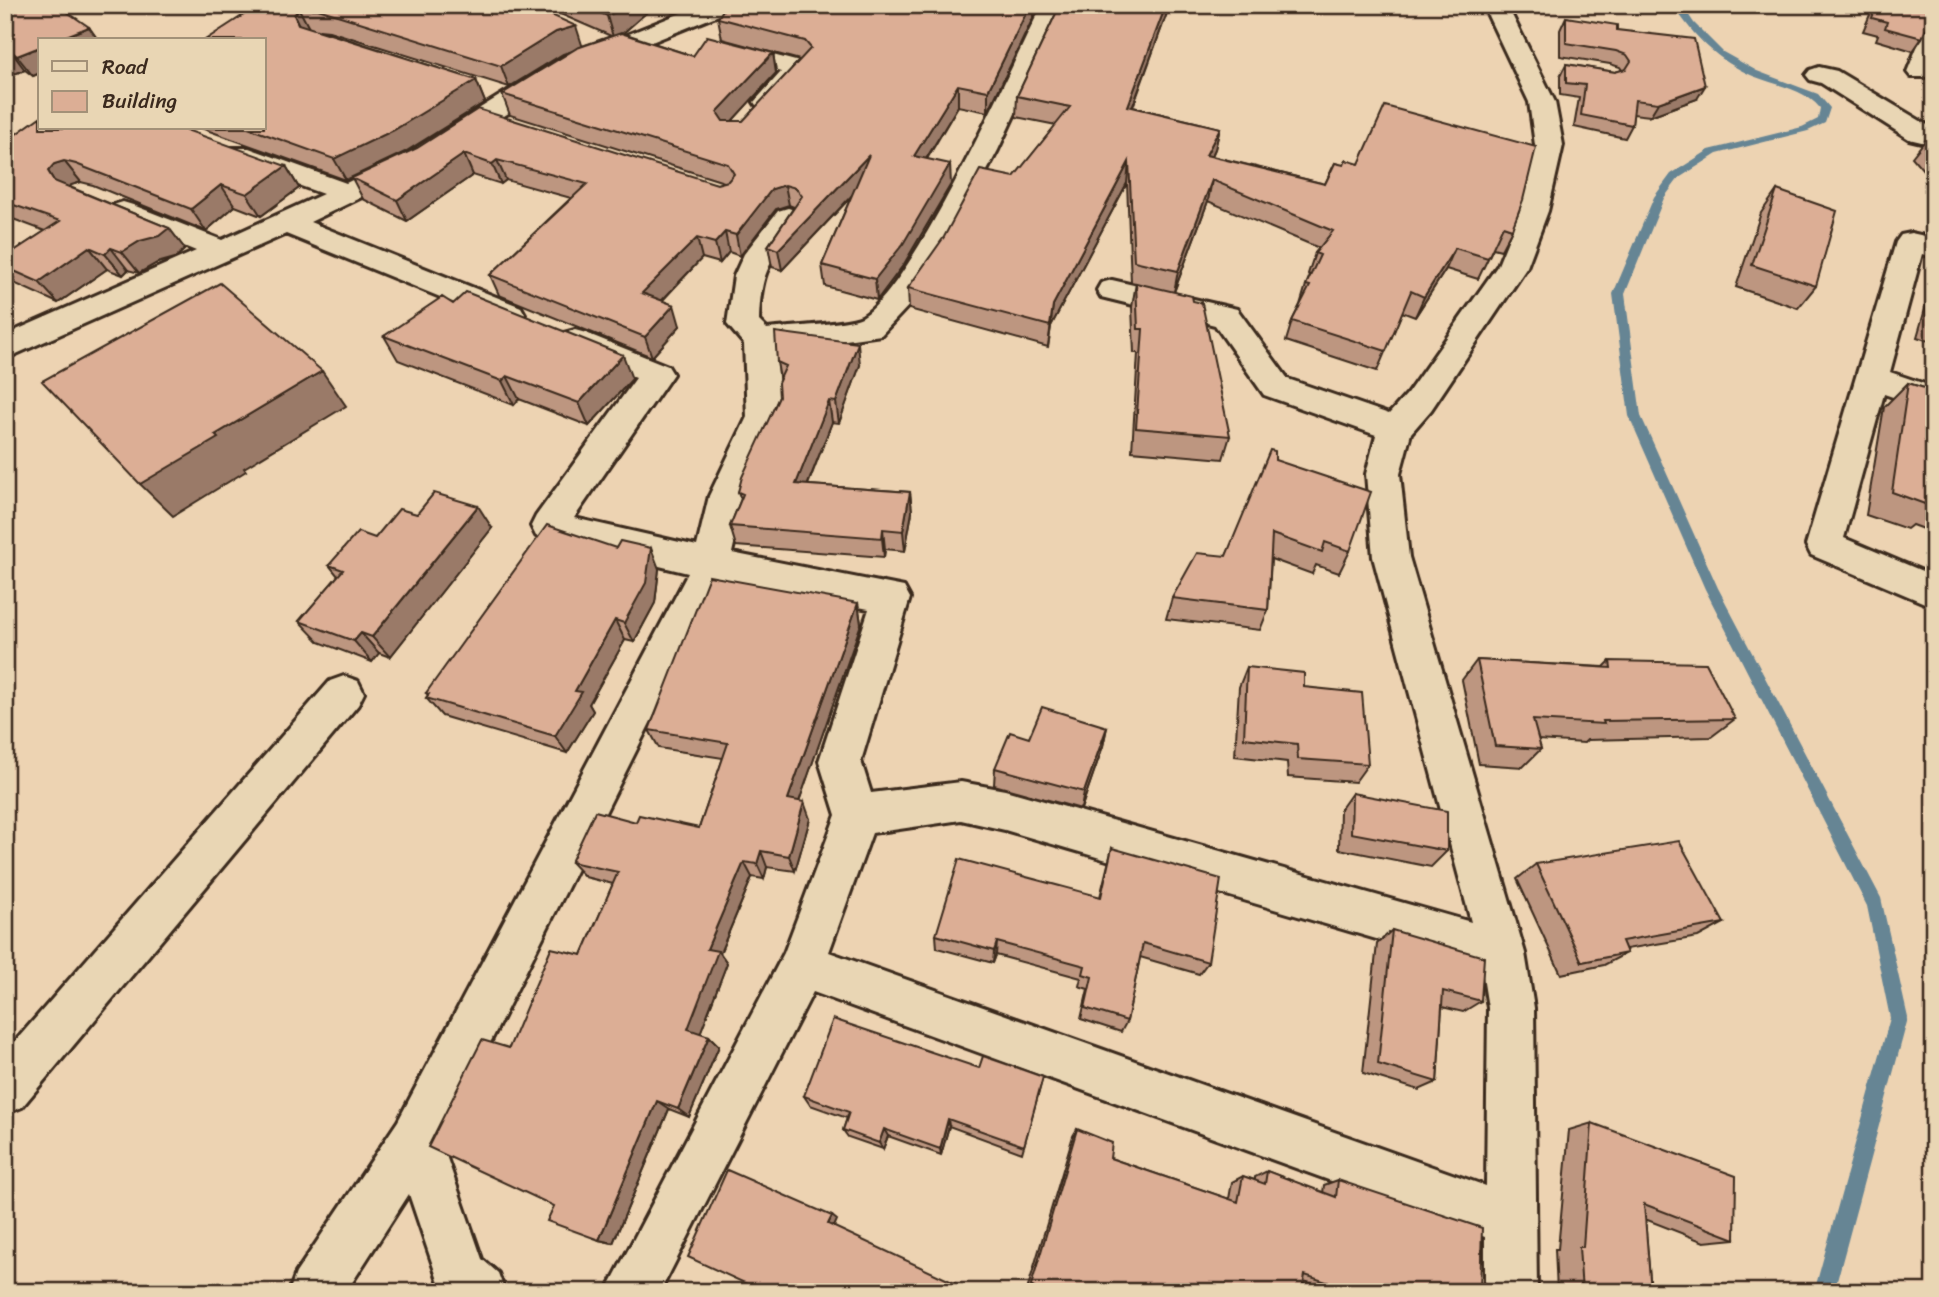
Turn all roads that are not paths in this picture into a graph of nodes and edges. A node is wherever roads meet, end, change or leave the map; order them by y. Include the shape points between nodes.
1 (723, 5) edge
2 (1495, 5) edge
3 (1046, 9) edge
4 (654, 32) junction
5 (578, 33) edge
6 (1934, 36) edge
7 (613, 49) junction
8 (1920, 72) dead end
9 (1819, 75) dead end
10 (746, 124) edge
11 (1934, 138) edge
12 (217, 146) edge
13 (348, 193) junction
14 (95, 199) edge
15 (788, 217) edge
16 (285, 223) junction
17 (1934, 248) edge
18 (222, 251) junction
19 (1112, 290) dead end
20 (760, 341) junction
21 (5, 348) edge
22 (1872, 378) junction
23 (1934, 399) edge
24 (1395, 429) junction
25 (549, 526) junction
26 (526, 558) edge
27 (711, 564) junction
28 (1934, 592) edge
29 (344, 692) dead end
30 (857, 815) junction
31 (1502, 953) junction
32 (802, 965) junction
33 (5, 1090) edge
34 (416, 1139) junction
35 (1512, 1221) junction
36 (315, 1292) edge
37 (479, 1292) edge
38 (632, 1292) edge
39 (1511, 1292) edge

1 - 4 street
2 - 24 street via 1536,62 1549,145 1534,211 1512,267 1419,402
3 - 20 street via 984,150 902,294 870,327
4 - 7 street
4 - 10 street via 798,69
5 - 7 street
6 - 8 street
7 - 13 street via 573,61 416,160
9 - 11 street
12 - 13 street
13 - 16 street
14 - 18 street
15 - 20 street via 752,260 744,292 743,324
16 - 18 street
16 - 25 street via 657,374
17 - 22 street via 1911,242
18 - 21 street
19 - 24 street via 1226,317 1276,387
20 - 27 street via 764,417 727,496
22 - 23 street
22 - 28 street via 1824,545
24 - 31 street via 1383,474 1391,557
25 - 26 street
25 - 27 street
27 - 30 street via 891,598 840,761
27 - 34 street
29 - 33 street
30 - 31 street via 972,803
30 - 32 street
31 - 35 street via 1511,1008
32 - 35 street
32 - 38 street
34 - 36 street
34 - 37 street via 462,1276
35 - 39 street

